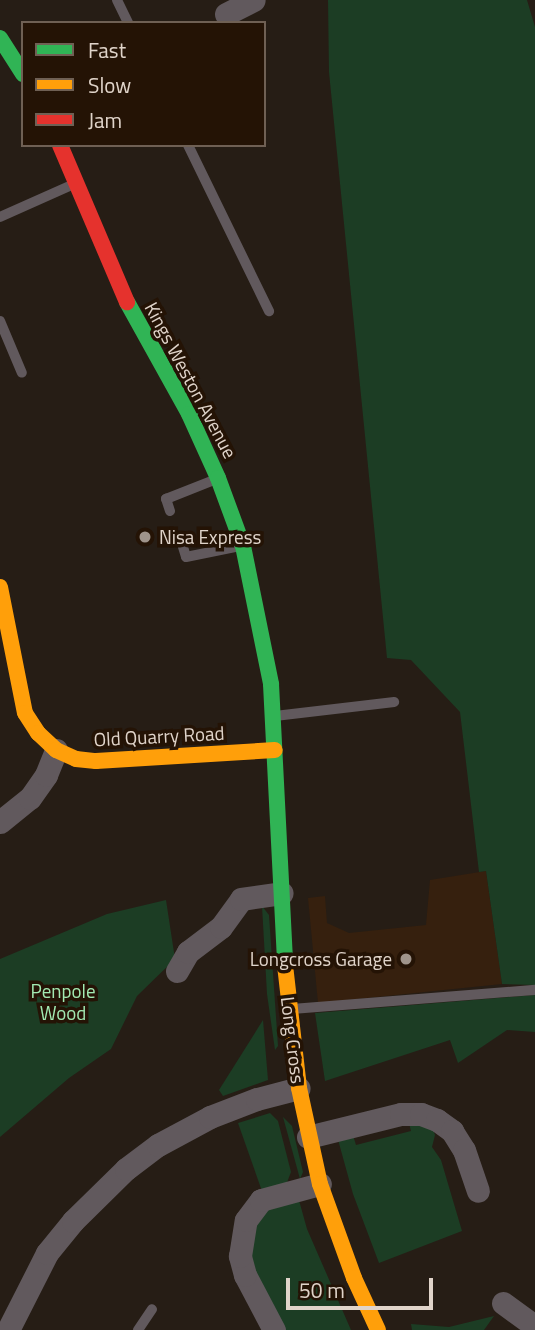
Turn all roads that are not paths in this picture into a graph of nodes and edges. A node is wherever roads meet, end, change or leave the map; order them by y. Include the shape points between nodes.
1 (117, 0) edge
2 (127, 21) edge
3 (0, 38) edge
4 (21, 71) edge
5 (61, 147) edge
6 (189, 147) edge
7 (76, 183) junction
8 (0, 217) edge
9 (269, 311) dead end
10 (0, 321) edge
11 (22, 373) dead end
12 (218, 478) junction
13 (170, 511) dead end
14 (243, 545) junction
15 (183, 547) dead end
16 (0, 587) edge
17 (394, 702) dead end
18 (273, 716) junction
19 (56, 750) junction
20 (275, 750) junction
21 (0, 822) edge
22 (282, 893) junction
23 (177, 971) dead end
24 (535, 990) edge
25 (289, 1010) junction
26 (299, 1088) junction
27 (308, 1137) junction
28 (320, 1184) junction
29 (478, 1191) dead end
30 (503, 1303) dead end
31 (152, 1309) dead end
32 (525, 1325) edge
33 (8, 1330) edge
34 (138, 1330) edge
35 (274, 1330) edge
36 (378, 1330) edge

1 - 2 lane
3 - 4 street
5 - 7 street, Kings Weston Avenue
6 - 9 lane
7 - 8 lane
7 - 12 street, Kings Weston Avenue via 118,287 184,404
10 - 11 lane
12 - 13 lane via 166,499
12 - 14 street, Kings Weston Avenue
14 - 15 lane via 186,557
14 - 18 street, Kings Weston Avenue via 259,614
16 - 19 street via 25,713
17 - 18 lane
18 - 20 street, Kings Weston Avenue
19 - 20 street, Old Quarry Road via 96,761
19 - 21 street via 30,798
20 - 22 street, Kings Weston Avenue
22 - 23 street via 241,899 221,927 188,952
22 - 25 street, Long Cross
24 - 25 lane
25 - 26 street, Long Cross
26 - 27 street, Long Cross
26 - 33 street via 210,1116 126,1169 53,1245
27 - 28 street, Long Cross
27 - 29 street via 401,1114 421,1114 452,1130
28 - 35 street via 261,1200 246,1220 240,1256
28 - 36 street, Long Cross
30 - 32 street
31 - 34 lane

